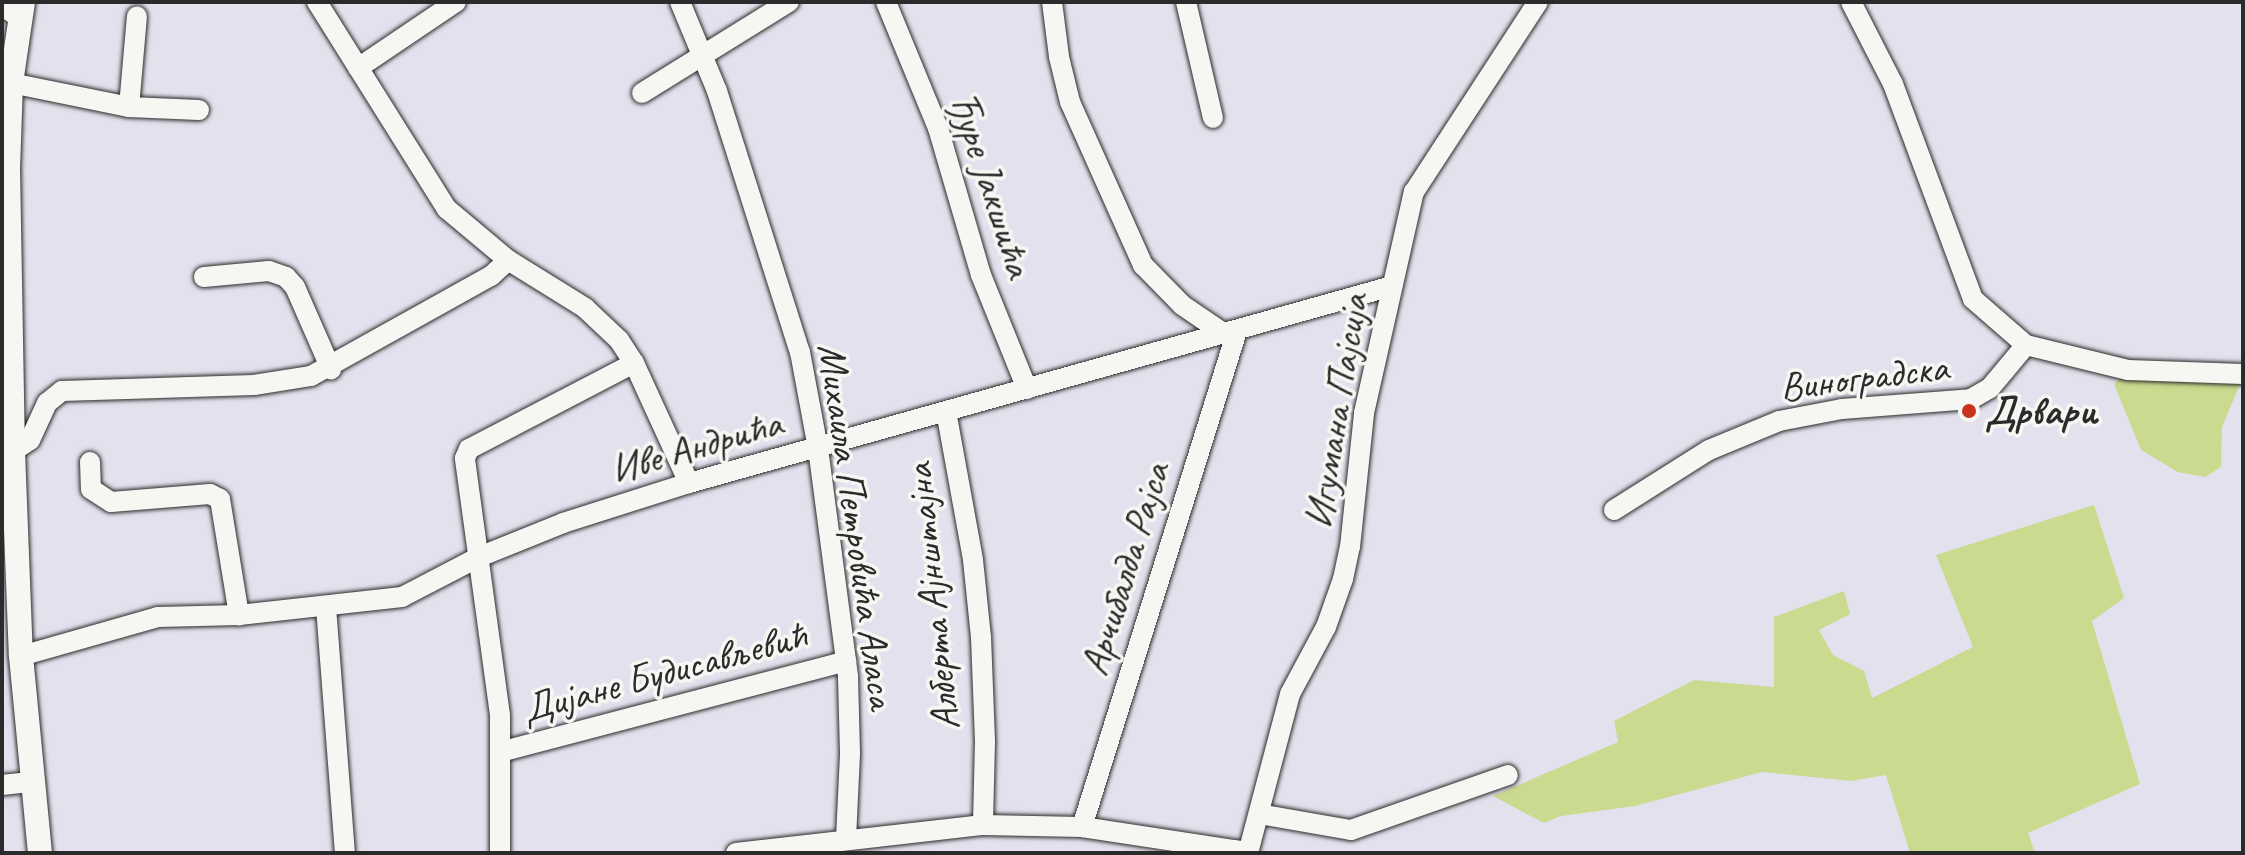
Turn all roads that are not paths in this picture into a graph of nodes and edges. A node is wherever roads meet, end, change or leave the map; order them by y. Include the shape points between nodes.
1 (317, 2) edge
2 (456, 2) edge
3 (680, 2) edge
4 (789, 2) edge
5 (886, 2) edge
6 (1052, 2) edge
7 (1186, 2) edge
8 (1538, 2) edge
9 (1851, 2) edge
10 (15, 8) edge
11 (137, 16) dead end
12 (703, 56) junction
13 (358, 68) junction
14 (11, 83) junction
15 (642, 93) dead end
16 (129, 107) junction
17 (199, 110) dead end
18 (1213, 118) dead end
19 (5, 166) edge
20 (508, 260) junction
21 (204, 277) dead end
22 (1392, 286) junction
23 (1232, 333) junction
24 (2026, 345) junction
25 (634, 363) junction
26 (331, 369) junction
27 (2243, 374) edge
28 (1027, 389) junction
29 (946, 411) junction
30 (818, 448) junction
31 (13, 451) junction
32 (90, 462) dead end
33 (689, 483) junction
34 (9, 496) edge
35 (1614, 510) dead end
36 (479, 557) junction
37 (326, 607) junction
38 (239, 615) junction
39 (21, 656) junction
40 (846, 661) junction
41 (500, 752) junction
42 (1508, 775) dead end
43 (32, 782) junction
44 (2, 785) edge
45 (1259, 814) junction
46 (983, 825) junction
47 (1082, 827) junction
48 (846, 838) junction
49 (40, 853) edge
50 (345, 853) edge
51 (500, 853) edge
52 (736, 853) edge
53 (1248, 853) edge

1 - 13 street
2 - 13 street
3 - 12 street, Михаила Петровића Аласа
4 - 12 street
5 - 28 street, Ђуре Јакшића via 938,128 981,275
6 - 23 street via 1070,102 1143,265 1174,298
7 - 18 street
8 - 22 street, Игумана Пајсија via 1414,192
9 - 24 street, Виноградска via 1893,84 1973,299
10 - 14 main road
11 - 16 street
12 - 15 street
12 - 30 street, Михаила Петровића Аласа via 800,352
13 - 20 street via 447,209
14 - 16 street
14 - 19 main road
16 - 17 street
19 - 31 main road
20 - 25 street via 585,308 619,340
20 - 26 street via 491,276
21 - 26 street via 269,271 286,277
22 - 23 street, Иве Андрића
22 - 45 street, Игумана Пајсија via 1364,413 1343,579 1326,627 1290,694
23 - 28 street, Иве Андрића
23 - 47 street, Арчибалда Рајса
24 - 27 street, Виноградска via 2128,370
24 - 35 street, Виноградска via 1990,388 1971,399 1842,409 1779,421 1709,450
25 - 33 street
25 - 36 street via 469,449 465,458
26 - 31 street via 254,385 62,391 47,403 30,440
28 - 29 street, Иве Андрића
29 - 30 street, Иве Андрића
29 - 46 street, Алберта Ајнштајна via 981,637
30 - 33 street, Иве Андрића
30 - 40 street, Михаила Петровића Аласа
31 - 34 main road
32 - 38 street via 91,489 111,502 210,494 220,499
33 - 36 street, Иве Андрића via 563,523
34 - 39 main road
36 - 37 street, Иве Андрића via 402,597
36 - 41 street
37 - 38 street, Иве Андрића
37 - 50 street
38 - 39 street, Иве Андрића via 158,617
39 - 43 main road
40 - 41 street, Дијане Будисављевић
40 - 48 street, Михаила Петровића Аласа
41 - 51 street
42 - 45 street via 1351,830
43 - 44 street
43 - 49 main road
45 - 53 street, Игумана Пајсија
46 - 47 street
46 - 48 street
47 - 53 street
48 - 52 street

